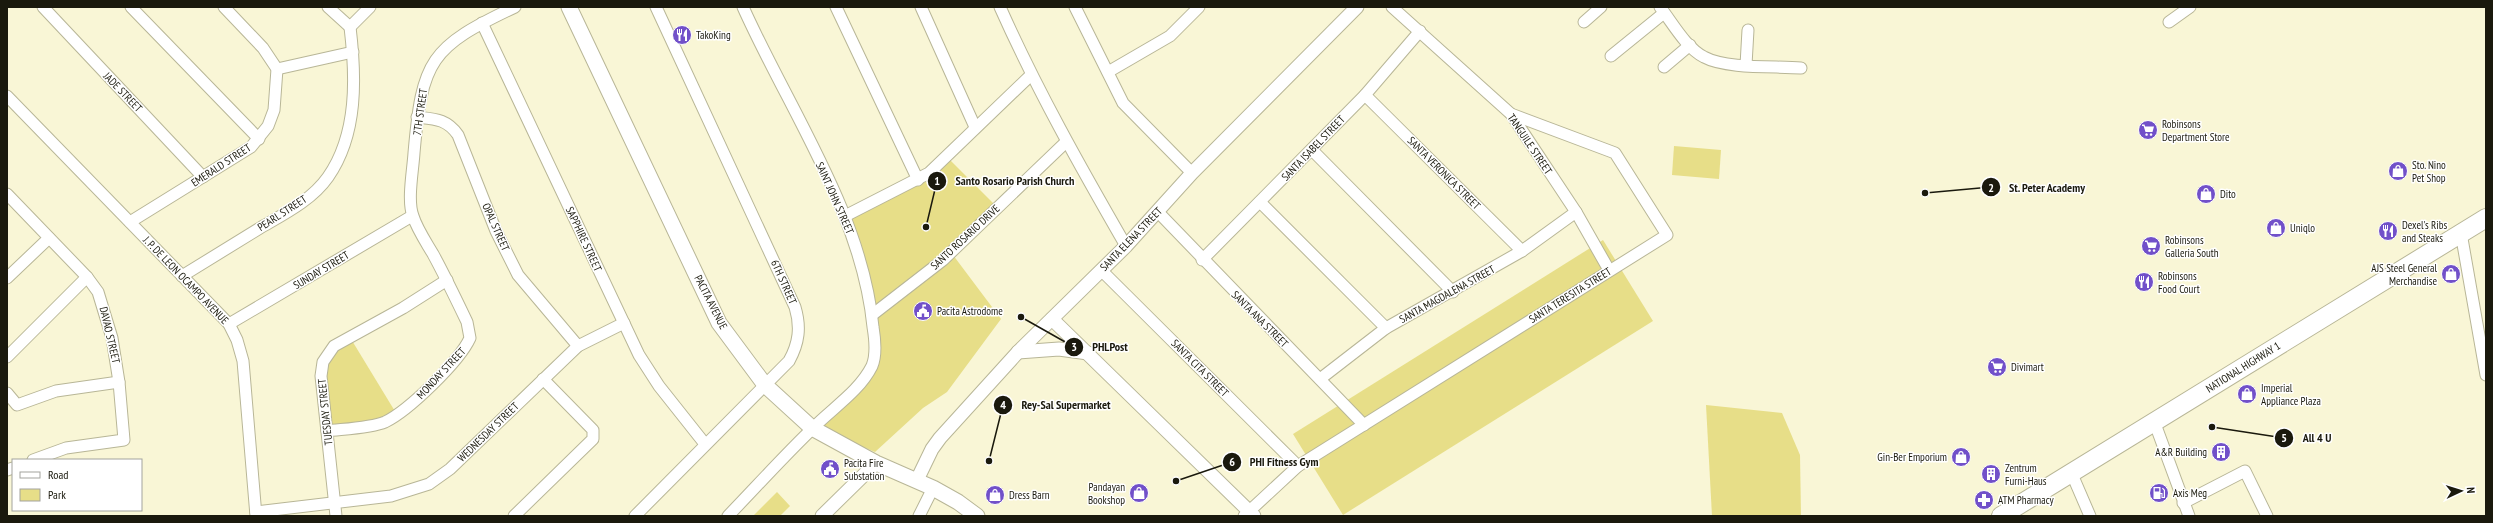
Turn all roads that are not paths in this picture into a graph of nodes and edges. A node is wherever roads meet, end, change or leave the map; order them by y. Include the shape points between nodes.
1 (43, 7) edge
2 (131, 7) edge
3 (224, 7) edge
4 (328, 7) edge
5 (370, 7) edge
6 (515, 7) edge
7 (569, 7) edge
8 (656, 7) edge
9 (743, 7) edge
10 (836, 7) edge
11 (921, 7) edge
12 (1000, 7) edge
13 (1199, 7) edge
14 (1357, 7) edge
15 (1392, 7) edge
16 (1601, 7) edge
17 (2190, 7) edge
18 (1076, 8) edge
19 (1662, 10) edge
20 (1584, 22) dead end
21 (2169, 22) dead end
22 (482, 24) junction
23 (350, 27) junction
24 (1748, 30) dead end
25 (1420, 32) junction
26 (1690, 44) junction
27 (353, 52) junction
28 (1611, 56) dead end
29 (1746, 65) junction
30 (1664, 67) dead end
31 (1801, 68) dead end
32 (277, 69) junction
33 (1108, 72) junction
34 (1031, 75) junction
35 (1365, 95) junction
36 (7, 96) edge
37 (1511, 114) junction
38 (417, 117) junction
39 (975, 127) junction
40 (259, 139) junction
41 (1066, 142) junction
42 (1312, 150) junction
43 (1192, 173) junction
44 (203, 177) junction
45 (918, 180) junction
46 (8, 196) edge
47 (1260, 202) junction
48 (1158, 212) junction
49 (1576, 212) junction
50 (412, 216) junction
51 (845, 216) junction
52 (2486, 218) edge
53 (130, 222) junction
54 (2461, 234) junction
55 (49, 238) junction
56 (1126, 246) junction
57 (1522, 251) junction
58 (1202, 260) junction
59 (1609, 270) junction
60 (1102, 271) junction
61 (87, 276) junction
62 (182, 276) junction
63 (7, 278) edge
64 (447, 280) junction
65 (1453, 292) junction
66 (872, 315) junction
67 (1052, 319) junction
68 (229, 324) junction
69 (624, 324) junction
70 (1386, 328) junction
71 (578, 346) junction
72 (1018, 352) junction
73 (1088, 353) junction
74 (7, 357) edge
75 (2486, 375) edge
76 (543, 379) junction
77 (1320, 380) junction
78 (119, 382) junction
79 (765, 385) junction
80 (7, 393) edge
81 (2154, 422) junction
82 (1364, 425) junction
83 (812, 428) junction
84 (327, 432) junction
85 (705, 444) junction
86 (36, 459) edge
87 (876, 463) junction
88 (1298, 466) junction
89 (2071, 472) junction
90 (917, 480) junction
91 (933, 488) junction
92 (335, 503) junction
93 (2183, 503) junction
94 (256, 514) edge
95 (1249, 514) edge
96 (336, 516) edge
97 (514, 516) edge
98 (635, 516) edge
99 (728, 516) edge
100 (822, 516) edge
101 (919, 516) edge
102 (977, 516) edge
103 (2001, 516) edge
104 (2090, 516) edge
105 (2189, 516) edge
106 (2267, 516) edge

1 - 44 street, JADE STREET
2 - 40 street
3 - 32 street via 263,48
4 - 23 street
5 - 23 street
6 - 22 street, 7TH STREET
7 - 79 main road, PACITA AVENUE via 719,323
8 - 79 street, 6TH STREET via 795,307 799,321 799,337 795,350 789,361
9 - 51 street, SAINT JOHN STREET
10 - 45 street
11 - 39 street
12 - 34 street
13 - 33 street via 1170,36
14 - 43 street, SANTA ELENA STREET
15 - 25 street, TANGUILE STREET
16 - 20 street
17 - 21 street
18 - 33 street
19 - 26 street
19 - 28 street
22 - 38 street, 7TH STREET via 447,45 436,56 421,89
22 - 69 street, SAPPHIRE STREET
23 - 27 street, PEARL STREET
24 - 29 street
25 - 35 street, SANTA ISABEL STREET
25 - 37 street, TANGUILE STREET
26 - 29 street via 1703,57 1720,63
26 - 30 street
27 - 32 street
27 - 62 street, PEARL STREET via 354,96 347,135 340,156 327,178 298,205
29 - 31 street
32 - 40 street, EMERALD STREET via 274,110 268,126
33 - 43 street via 1123,103
34 - 39 street
34 - 41 street
35 - 42 street, SANTA ISABEL STREET
35 - 57 street, SANTA VERONICA STREET
36 - 53 street, J. P. DE LEON OCAMPO AVENUE
37 - 49 street, TANGUILE STREET
37 - 59 street, SANTA TERESITA STREET via 1614,153 1667,234
38 - 50 street, 7TH STREET via 411,193
38 - 71 street, OPAL STREET via 441,120 454,130 496,231 518,275
39 - 45 street via 929,173
40 - 44 street, EMERALD STREET via 251,148
41 - 56 street
41 - 66 street, SANTO ROSARIO DRIVE via 943,260
42 - 47 street, SANTA ISABEL STREET
42 - 65 street
43 - 48 street, SANTA ELENA STREET
44 - 53 street, EMERALD STREET
45 - 51 street
46 - 55 street, DAVAO STREET
47 - 58 street, SANTA ISABEL STREET
47 - 70 street
48 - 56 street, SANTA ELENA STREET
48 - 58 street, SANTA ANA STREET
49 - 57 street, SANTA MAGDALENA STREET
49 - 59 street, TANGUILE STREET
50 - 64 street, MONDAY STREET
50 - 68 street, SUNDAY STREET
51 - 66 street, SAINT JOHN STREET via 859,256
52 - 54 highway, NATIONAL HIGHWAY 1
53 - 62 street, J. P. DE LEON OCAMPO AVENUE
54 - 75 street
54 - 81 highway, NATIONAL HIGHWAY 1
55 - 61 street, DAVAO STREET
55 - 63 street
56 - 60 street, SANTA ELENA STREET
57 - 65 street, SANTA MAGDALENA STREET
58 - 77 street, SANTA ANA STREET
59 - 82 street, SANTA TERESITA STREET
60 - 67 street, SANTA ELENA STREET
60 - 88 street, SANTA CITA STREET
61 - 74 street
61 - 78 street, DAVAO STREET via 98,292 107,315
62 - 68 street, J. P. DE LEON OCAMPO AVENUE
64 - 84 street, TUESDAY STREET via 334,346 323,362 321,376
64 - 84 street, MONDAY STREET via 467,322 470,338 466,346 400,414 383,423
65 - 70 street, SANTA MAGDALENA STREET
66 - 83 street, SAINT JOHN STREET via 875,342 872,365 853,390
67 - 72 street, SANTA ELENA STREET
67 - 73 street
68 - 94 street, J. P. DE LEON OCAMPO AVENUE via 237,340 242,362
69 - 71 street, WEDNESDAY STREET
69 - 85 street, SAPPHIRE STREET via 639,355 659,386
70 - 77 street, SANTA MAGDALENA STREET
71 - 76 street, WEDNESDAY STREET
72 - 73 street via 1059,349
72 - 90 street, SANTA ELENA STREET via 940,438
73 - 95 street
76 - 92 street, WEDNESDAY STREET via 450,469 428,484 391,496
76 - 97 street via 593,430 593,439
77 - 82 street, SANTA ANA STREET
78 - 80 street via 56,391 17,405
78 - 86 street, DAVAO STREET via 124,440 66,448
79 - 83 main road, PACITA AVENUE
79 - 85 street, 6TH STREET
81 - 89 highway, NATIONAL HIGHWAY 1
81 - 93 street
82 - 88 street, SANTA TERESITA STREET
83 - 87 main road, PACITA AVENUE
83 - 99 street, SAINT JOHN STREET
84 - 92 street, TUESDAY STREET
85 - 98 street, 6TH STREET
87 - 90 main road, PACITA AVENUE
87 - 100 street
88 - 95 street, SANTA TERESITA STREET
89 - 103 highway, NATIONAL HIGHWAY 1
89 - 104 street
90 - 91 main road, PACITA AVENUE
91 - 101 street
91 - 102 main road, PACITA AVENUE
92 - 94 street, WEDNESDAY STREET
92 - 96 street, TUESDAY STREET
93 - 105 street
93 - 106 street via 2245,471

